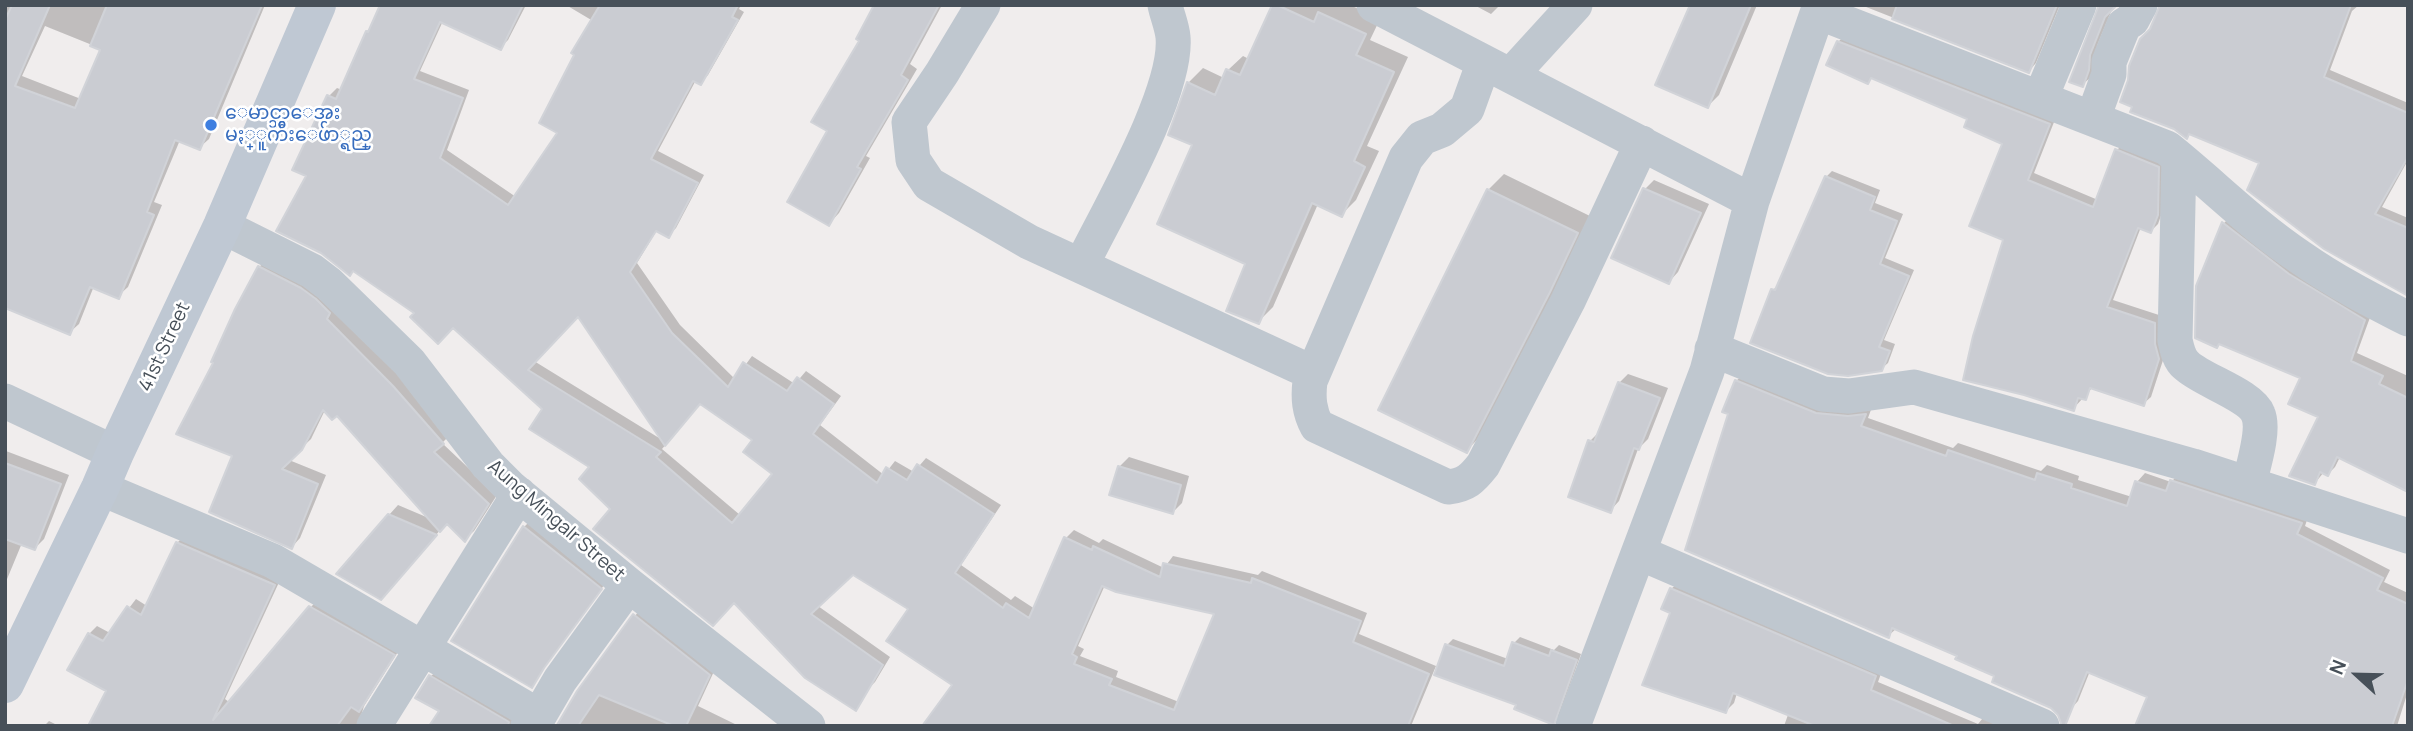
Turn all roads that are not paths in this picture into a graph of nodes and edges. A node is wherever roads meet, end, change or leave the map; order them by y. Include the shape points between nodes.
1 (317, 5) edge
2 (983, 5) edge
3 (1165, 5) edge
4 (1374, 5) edge
5 (1575, 5) edge
6 (2079, 5) edge
7 (2140, 5) edge
8 (1819, 8) edge
9 (1497, 69) junction
10 (2041, 97) junction
11 (2093, 118) junction
12 (1642, 143) junction
13 (2179, 158) junction
14 (1752, 201) junction
15 (222, 226) junction
16 (1081, 266) junction
17 (2408, 319) edge
18 (1713, 349) junction
19 (1313, 373) junction
20 (5, 401) edge
21 (114, 453) junction
22 (2249, 484) junction
23 (100, 488) junction
24 (519, 494) junction
25 (2408, 536) edge
26 (1640, 553) junction
27 (629, 585) junction
28 (422, 647) junction
29 (5, 684) edge
30 (534, 721) edge
31 (374, 726) edge
32 (808, 726) edge
33 (1573, 726) edge
34 (2042, 726) edge

1 - 15 main road, 41st Street
2 - 16 street via 909,122 913,160 929,184 1029,242
3 - 16 street via 1173,37 1168,80
4 - 9 street
5 - 9 street
6 - 10 street
7 - 11 street via 2124,25
8 - 10 street
8 - 14 street
9 - 12 street
9 - 19 street via 1467,109 1442,130 1422,138 1406,158
10 - 11 street
11 - 13 street via 2167,148
12 - 14 street
12 - 19 street via 1568,301 1471,480 1448,487 1317,426 1308,399
13 - 17 street via 2298,256
13 - 22 street via 2175,340 2186,365 2250,404 2258,414 2259,435
14 - 18 street
15 - 21 main road, 41st Street
15 - 24 street, Aung Mingalr Street via 329,284 409,362 488,465
16 - 19 street
18 - 22 street via 1823,394 1849,396 1914,387
18 - 26 street
20 - 21 street
21 - 23 main road, 41st Street
22 - 25 street
23 - 28 street via 273,561
23 - 29 main road, 41st Street
24 - 27 street, Aung Mingalr Street
24 - 28 street
26 - 33 street
26 - 34 street
27 - 30 street
27 - 32 street, Aung Mingalr Street
28 - 30 street
28 - 31 street

